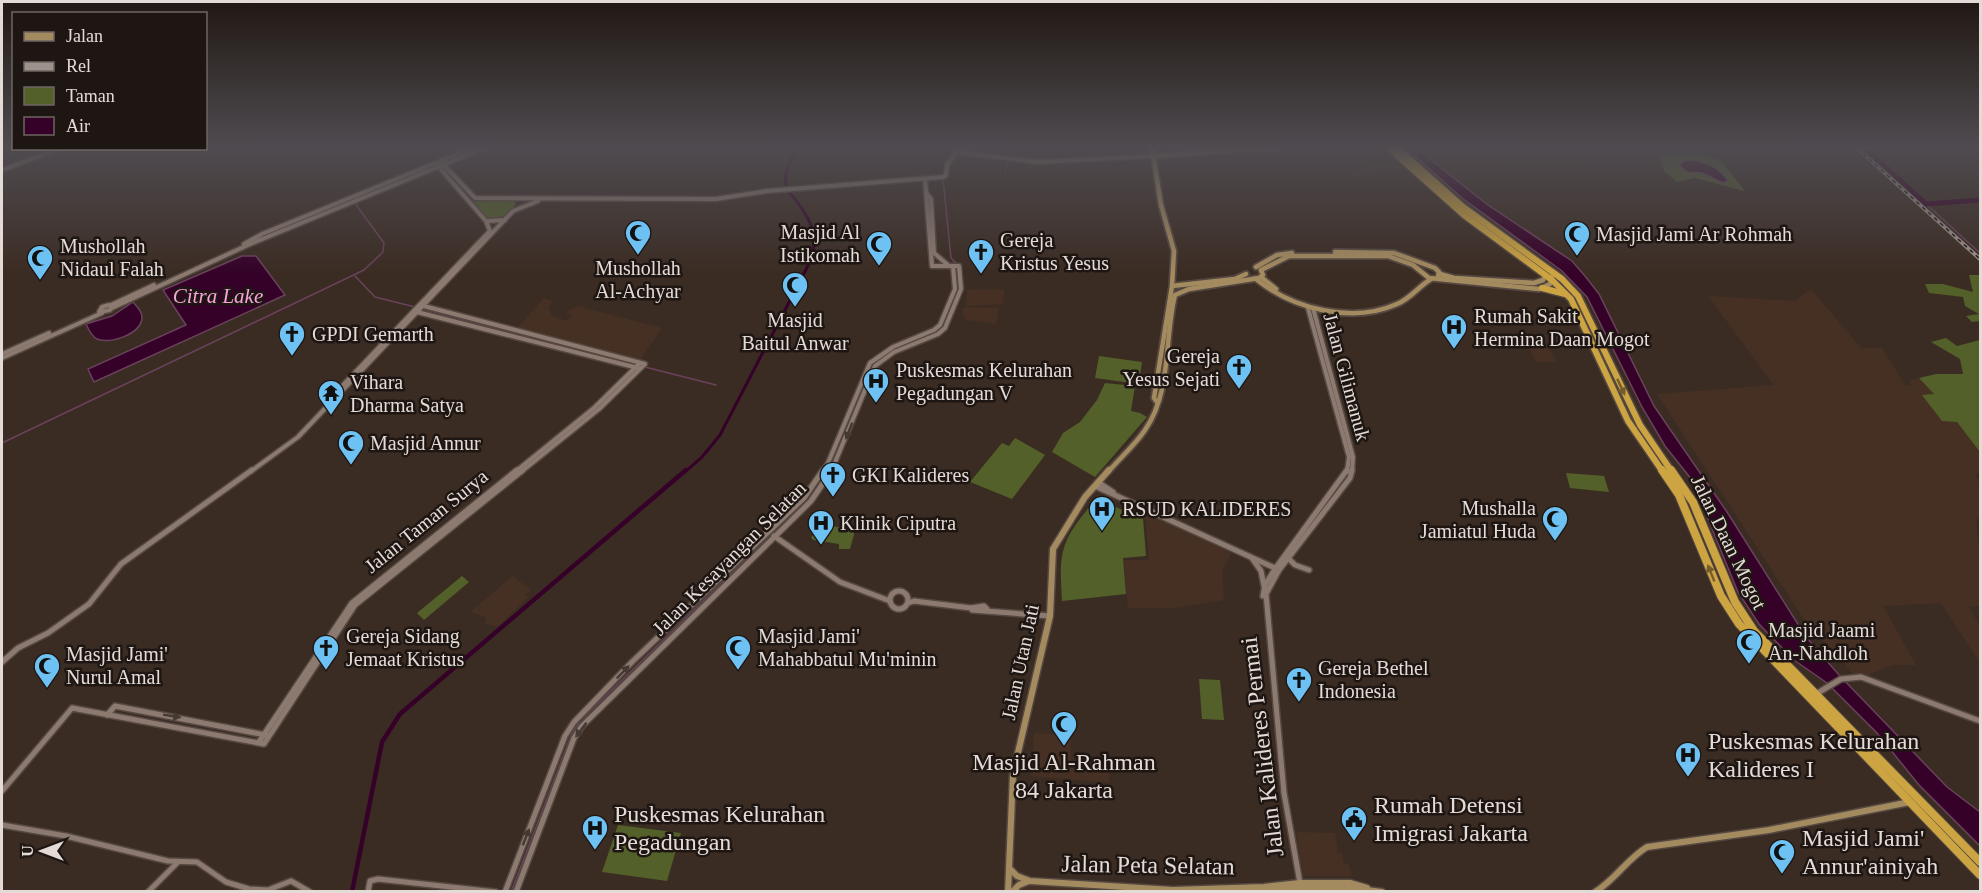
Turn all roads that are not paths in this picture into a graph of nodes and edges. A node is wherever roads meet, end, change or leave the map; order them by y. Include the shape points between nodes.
1 (376, 190) edge
2 (382, 190) edge
3 (460, 190) edge
4 (464, 190) edge
5 (783, 190) edge
6 (926, 190) edge
7 (1158, 190) edge
8 (1440, 190) edge
9 (927, 194) junction
10 (485, 199) junction
11 (514, 199) junction
12 (543, 199) junction
13 (473, 207) junction
14 (517, 208) junction
15 (505, 220) junction
16 (486, 221) junction
17 (953, 266) junction
18 (1429, 266) junction
19 (1259, 268) junction
20 (1421, 270) junction
21 (1546, 272) junction
22 (1246, 274) junction
23 (1437, 276) junction
24 (1257, 278) junction
25 (1425, 279) junction
26 (1552, 280) junction
27 (1234, 283) junction
28 (1174, 285) junction
29 (1263, 285) junction
30 (1515, 285) junction
31 (1542, 288) junction
32 (1569, 298) junction
33 (111, 307) junction
34 (419, 308) junction
35 (1310, 308) junction
36 (1602, 353) junction
37 (2, 356) edge
38 (641, 366) junction
39 (1158, 390) junction
40 (1097, 484) junction
41 (772, 535) junction
42 (1251, 556) junction
43 (1289, 559) junction
44 (1277, 569) junction
45 (1309, 570) dead end
46 (1264, 588) junction
47 (1264, 596) junction
48 (890, 599) junction
49 (910, 601) junction
50 (1265, 606) joint
51 (1742, 614) junction
52 (1050, 616) junction
53 (1742, 626) junction
54 (1754, 631) junction
55 (2, 662) edge
56 (1820, 691) junction
57 (107, 715) junction
58 (1980, 721) edge
59 (267, 735) junction
60 (2, 791) edge
61 (1905, 803) junction
62 (2, 825) edge
63 (1978, 859) edge
64 (178, 862) junction
65 (1009, 868) junction
66 (1980, 874) edge
67 (1030, 881) junction
68 (1299, 883) junction
69 (1264, 887) junction
70 (1366, 888) junction
71 (1158, 890) edge
72 (1172, 890) edge
73 (148, 891) edge
74 (306, 891) edge
75 (368, 891) edge
76 (496, 891) edge
77 (505, 891) edge
78 (516, 891) edge
79 (1010, 891) edge
80 (1382, 891) edge
81 (1595, 891) edge

1 - 33 street via 252,239
2 - 33 street
3 - 13 street
4 - 10 street via 471,197
5 - 12 street via 718,199
6 - 9 street
7 - 28 main road, Jalan Utan Jati via 1173,246
8 - 21 highway, Jalan Daan Mogot via 1498,241
9 - 17 street via 931,198 934,253
9 - 17 street via 932,264
10 - 11 street
10 - 13 street
11 - 12 street
11 - 14 street
12 - 14 street
13 - 16 street
14 - 15 street
15 - 16 street
15 - 34 street
16 - 34 street via 491,227 489,231
17 - 41 street, Jalan Kesayangan Selatan via 961,289 945,328 894,352 875,366 829,475 811,501
18 - 19 main road via 1394,253 1352,252 1284,253
18 - 20 main road
18 - 23 main road via 1435,268
19 - 20 main road via 1286,257 1345,256 1393,257
19 - 22 main road via 1248,268
19 - 24 main road via 1263,273
20 - 25 main road
21 - 26 highway, Jalan Daan Mogot
21 - 30 main road via 1544,280
21 - 36 highway, Jalan Daan Mogot via 1578,296
22 - 24 main road
22 - 28 main road
23 - 25 main road
23 - 30 main road via 1454,282
24 - 27 main road
24 - 29 main road
24 - 35 main road
25 - 35 main road via 1409,298 1384,310
26 - 31 main road
26 - 32 highway, Jalan Daan Mogot
27 - 29 main road
27 - 39 main road, Jalan Utan Jati via 1175,294
28 - 39 main road, Jalan Utan Jati
29 - 35 main road
30 - 31 main road
31 - 32 highway
32 - 36 highway, Jalan Daan Mogot
33 - 37 street
34 - 38 street
34 - 38 street
34 - 55 street via 298,437 121,564 89,604
35 - 43 street, Jalan Gilimanuk via 1341,407 1354,465 1350,478
35 - 44 street, Jalan Gilimanuk via 1349,464 1346,474
36 -> 51 highway, Jalan Daan Mogot via 1640,425 1693,502
53 -> 36 highway, Jalan Daan Mogot via 1721,596 1679,495 1631,426
38 - 59 street, Jalan Taman Surya via 352,603
39 - 40 main road, Jalan Utan Jati via 1152,421
40 - 42 street
40 - 52 main road, Jalan Utan Jati via 1072,514 1053,549
41 - 48 street via 840,582
77 -> 41 street via 565,736 574,722 632,662
41 -> 78 street, Jalan Kesayangan Selatan via 582,726
42 - 44 street
42 - 46 street via 1261,571
43 - 44 street, Jalan Gilimanuk
43 - 45 street
44 - 46 street, Jalan Gilimanuk
44 - 47 street, Jalan Gilimanuk
46 - 47 street, Jalan Gilimanuk
47 - 50 street, Jalan Gilimanuk
48 - 49 street via 897,608
48 - 49 street via 895,592 902,591
49 - 52 street
50 - 68 street, Jalan Kalideres Permai via 1284,793
51 - 53 highway
51 - 54 highway, Jalan Daan Mogot
52 - 65 main road, Jalan Utan Jati via 1013,774
53 - 54 highway
53 - 61 highway, Jalan Daan Mogot via 1900,790
54 - 56 highway, Jalan Daan Mogot
56 - 58 street via 1852,674
56 - 63 highway, Jalan Daan Mogot
57 -> 59 street, Jalan Taman Surya via 115,706
57 - 59 street, Jalan Taman Surya via 264,744
57 - 60 street, Jalan Taman Surya via 72,708
61 - 63 highway via 1920,806
61 - 66 highway
61 - 81 main road via 1769,830 1647,847
62 - 64 street
64 - 73 street
64 - 74 street via 197,862 226,882 249,889 268,890 291,881
65 - 67 main road, Jalan Peta Selatan
65 - 79 main road, Jalan Utan Jati
67 - 71 main road, Jalan Peta Selatan
67 - 79 main road
68 - 69 main road, Jalan Peta Selatan
68 - 70 main road, Jalan Peta Selatan via 1350,883
69 - 70 main road, Jalan Peta Selatan
69 - 72 main road, Jalan Peta Selatan
70 - 80 main road, Jalan Peta Selatan
71 - 72 main road, Jalan Peta Selatan
75 - 76 street via 370,881 378,879

